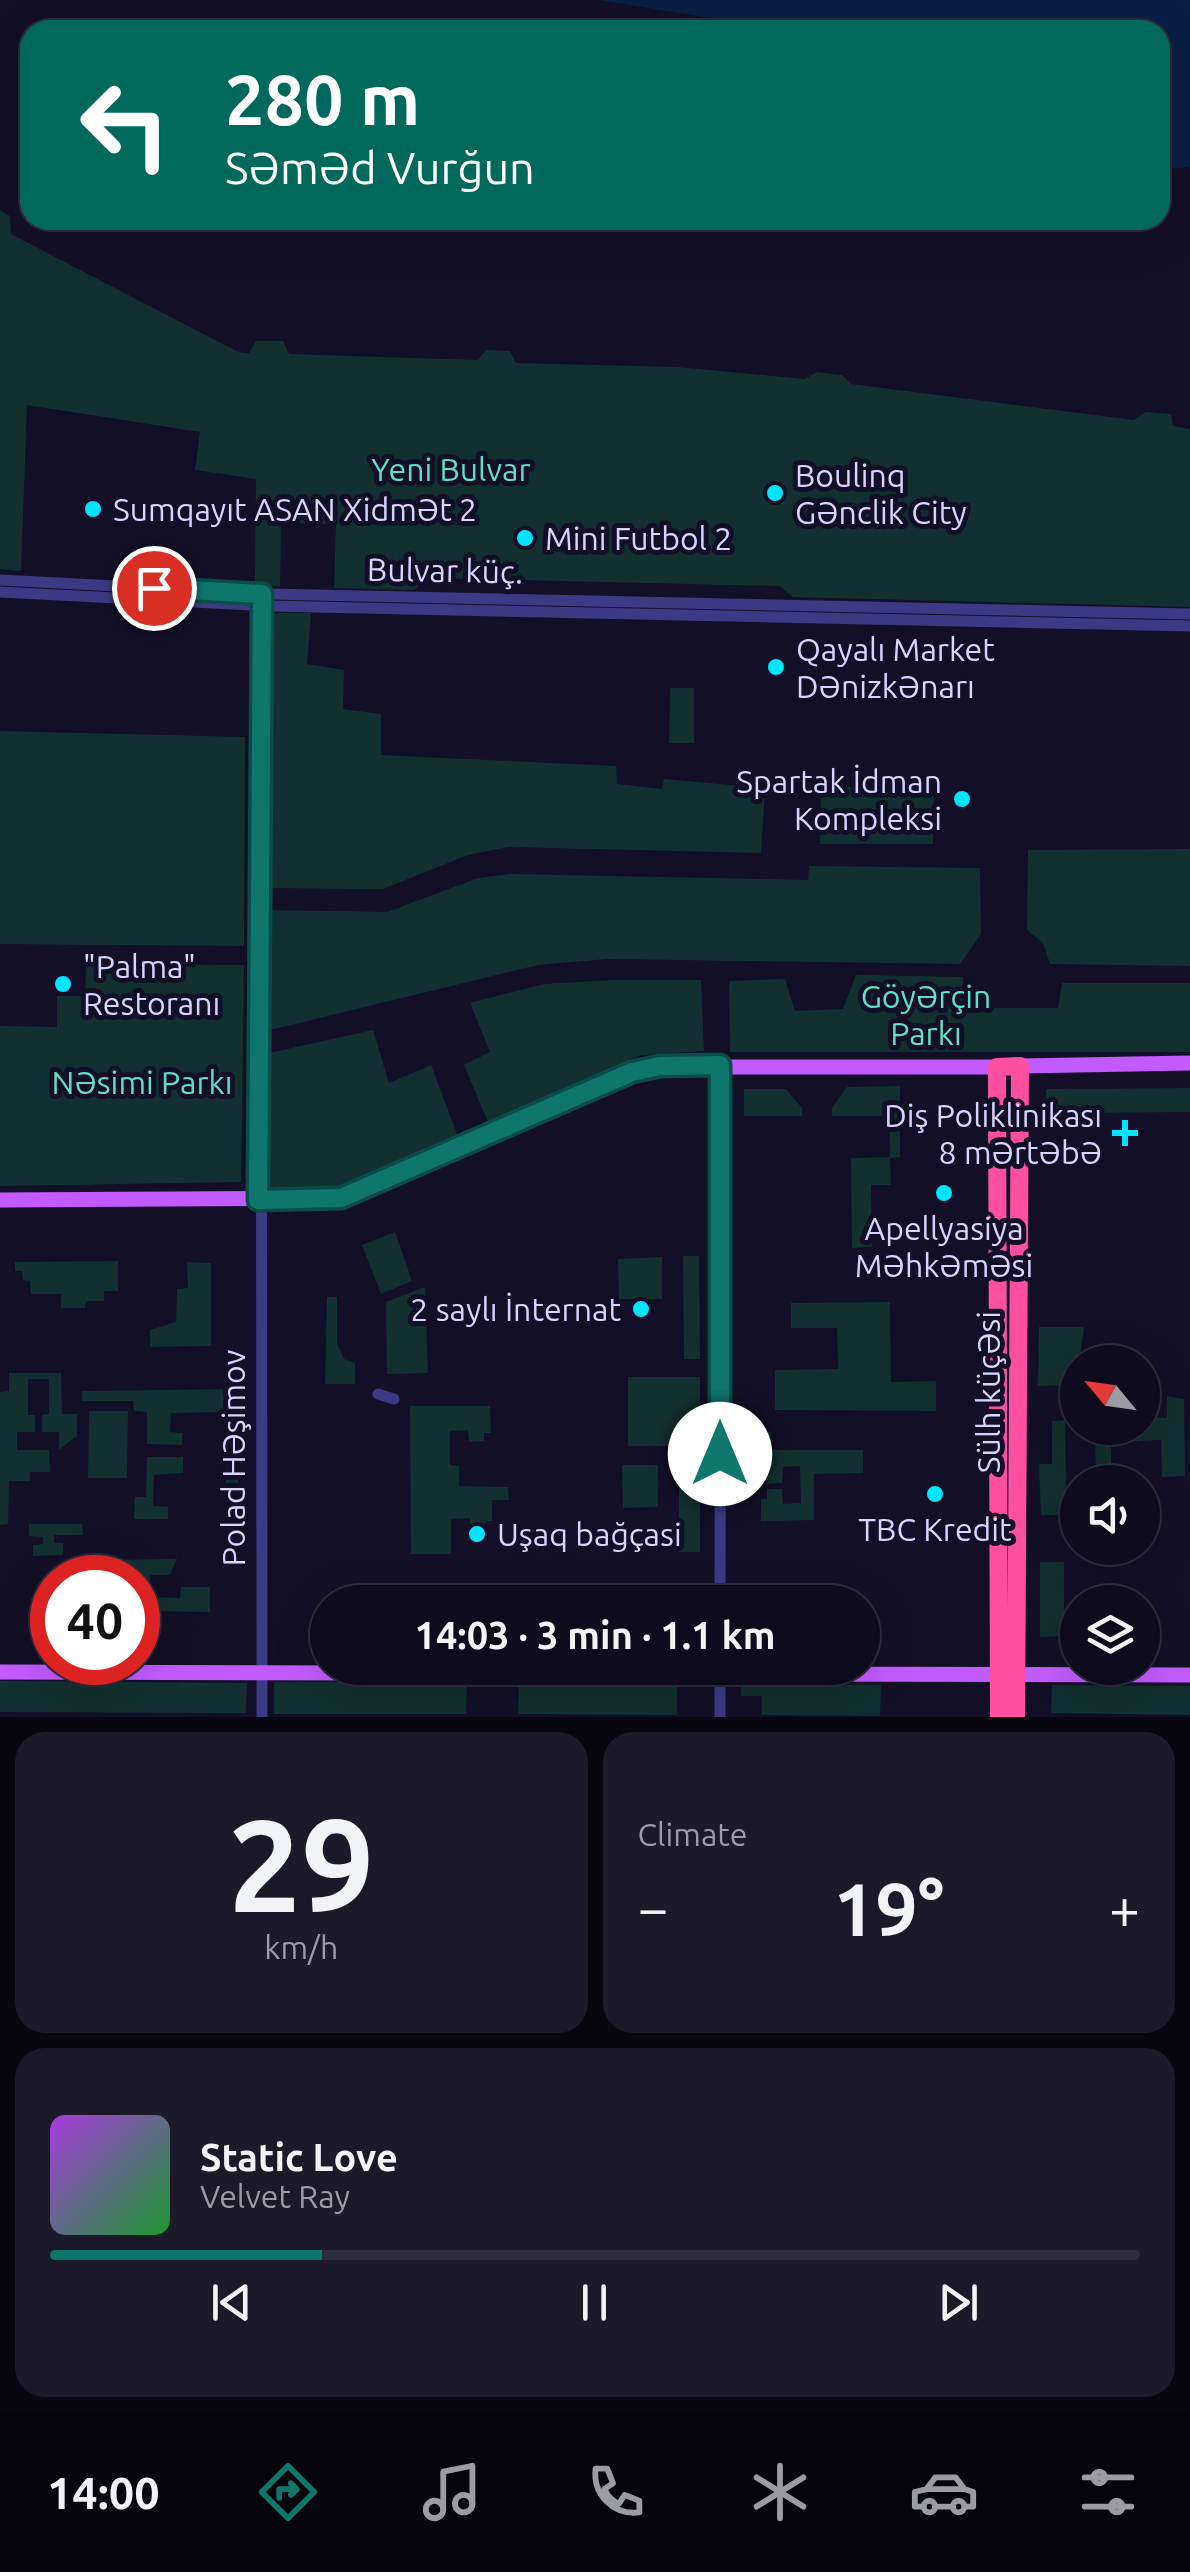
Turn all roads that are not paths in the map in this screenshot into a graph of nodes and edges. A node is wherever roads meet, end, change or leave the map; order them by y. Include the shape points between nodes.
1 (0, 580) edge
2 (0, 592) edge
3 (261, 600) junction
4 (701, 608) junction
5 (1190, 614) edge
6 (1190, 626) edge
7 (1190, 1064) edge
8 (720, 1065) junction
9 (1020, 1066) junction
10 (997, 1067) junction
11 (0, 1200) edge
12 (258, 1200) junction
13 (999, 1348) junction
14 (1018, 1348) junction
15 (378, 1394) dead end
16 (394, 1400) dead end
17 (720, 1585) edge
18 (1008, 1594) junction
19 (0, 1672) edge
20 (262, 1673) junction
21 (310, 1673) edge
22 (880, 1674) edge
23 (1008, 1675) junction
24 (1190, 1675) edge
25 (720, 1685) edge
26 (262, 1717) edge
27 (720, 1717) edge
28 (999, 1717) edge
29 (1016, 1717) edge

1 - 3 street, Bulvar küç.
2 - 3 street, Bulvar küç.
3 - 4 street, Bulvar küç.
3 - 12 street, Polad Həşimov
4 - 5 street, Bulvar küç.
4 - 6 street, Bulvar küç.
7 - 9 main road
8 - 10 main road
8 - 12 main road via 632,1072 341,1198
8 - 17 street
9 - 10 highway
9 - 14 highway, Sülh küçəsi
10 - 13 highway, Sülh küçəsi
11 - 12 main road
12 - 20 street, Polad Həşimov
13 - 14 highway
13 - 18 highway, Sülh küçəsi
14 - 18 highway, Sülh küçəsi
15 - 16 street
18 - 23 highway, Sülh küçəsi
19 - 20 main road
20 - 21 main road
20 - 26 street, Polad Həşimov
22 - 23 main road
23 - 24 main road
23 - 28 highway, Sülh küçəsi
23 - 29 highway, Sülh küçəsi
25 - 27 street

